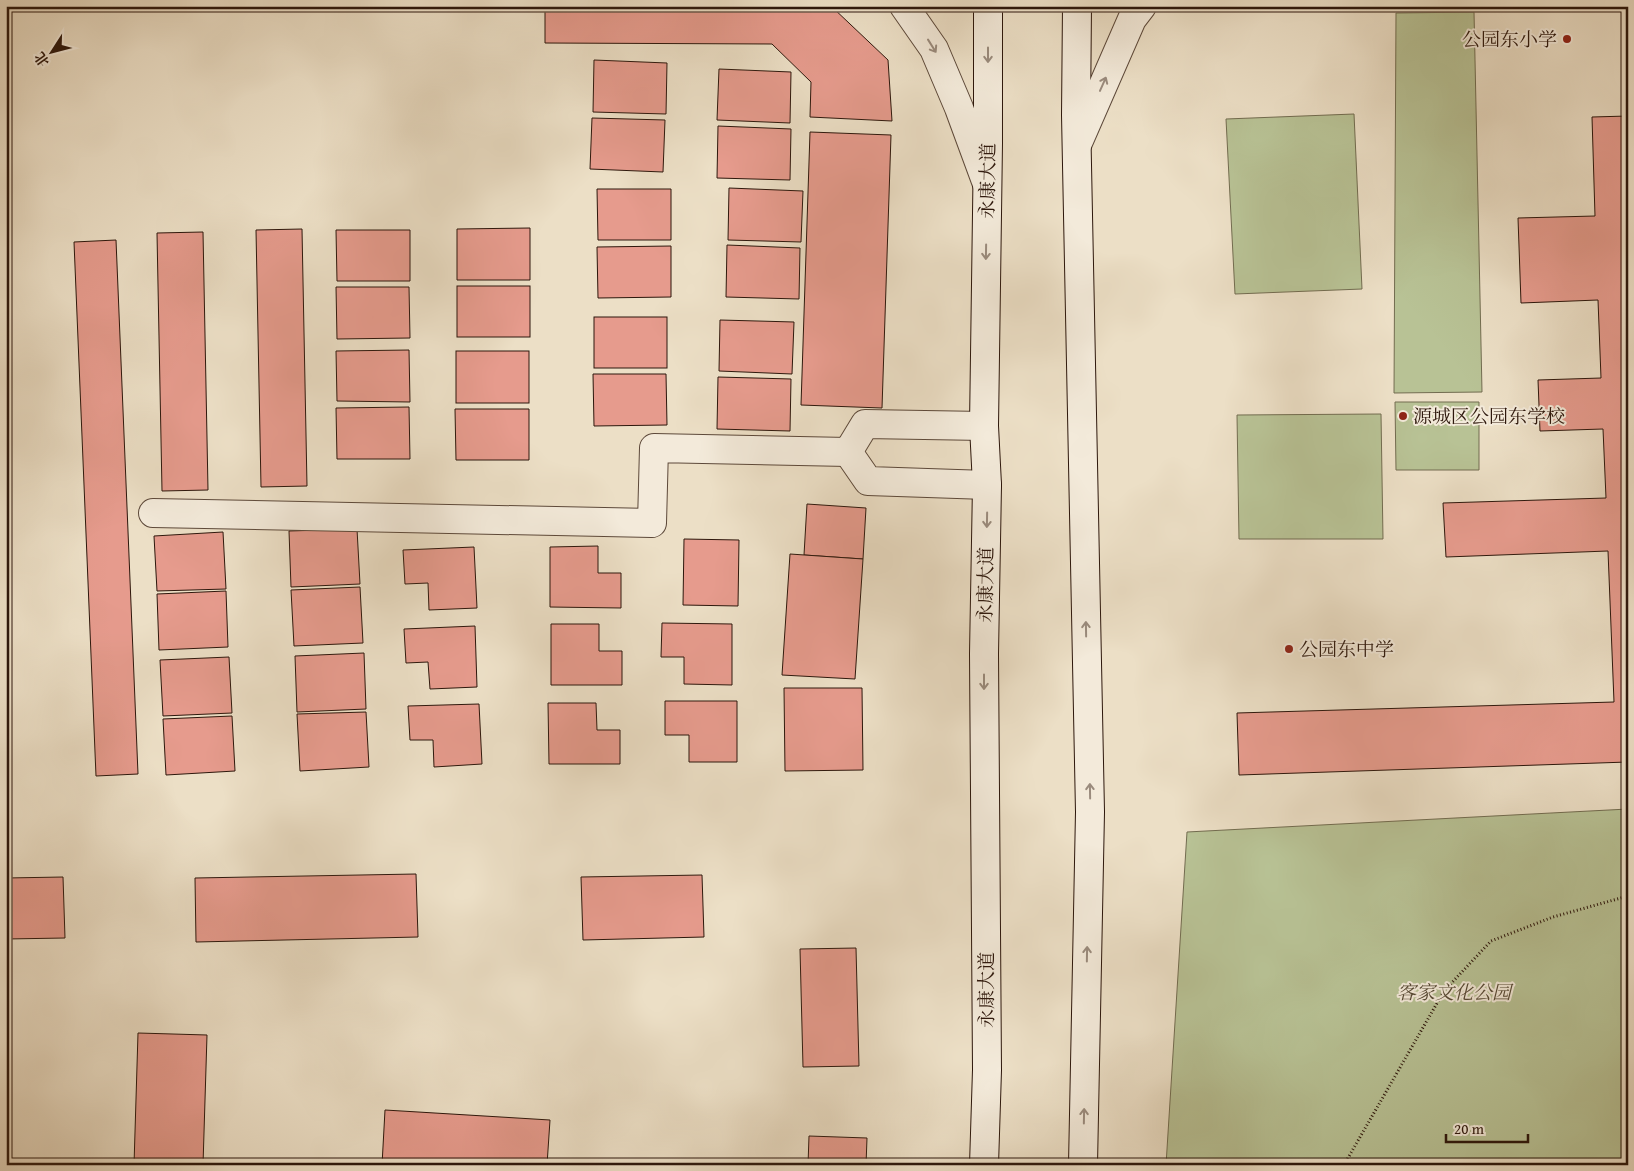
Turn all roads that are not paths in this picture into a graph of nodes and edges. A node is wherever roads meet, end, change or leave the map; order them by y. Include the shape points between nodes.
1 (904, 6) edge
2 (988, 6) edge
3 (1077, 6) edge
4 (1142, 6) edge
5 (1077, 145) junction
6 (987, 184) junction
7 (984, 426) junction
8 (848, 452) junction
9 (987, 485) junction
10 (152, 513) dead end
11 (984, 1165) edge
12 (1082, 1165) edge

1 -> 6 main road via 934,49
2 -> 6 main road, 永康大道
3 - 5 main road
5 -> 4 main road via 1132,19
12 -> 5 main road via 1090,812
6 -> 7 main road, 永康大道
7 - 8 main road via 865,424
7 - 9 main road, 永康大道
8 - 9 main road via 868,480
8 - 10 main road via 654,448 652,523
9 -> 11 main road, 永康大道 via 984,654 987,1070

